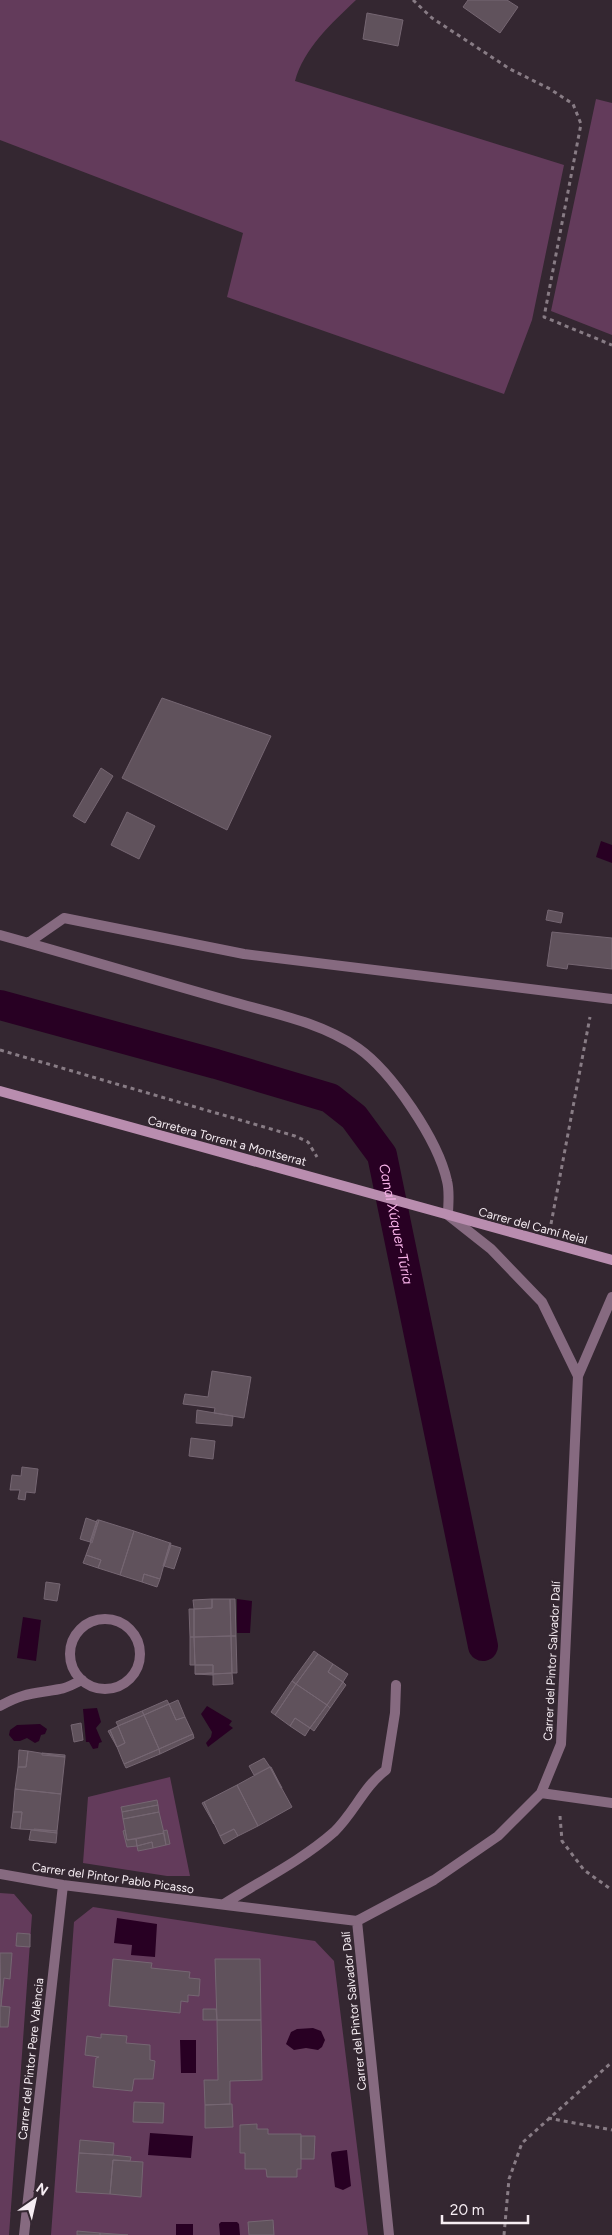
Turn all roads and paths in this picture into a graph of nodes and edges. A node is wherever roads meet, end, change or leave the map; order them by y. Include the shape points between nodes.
1 (413, 0) edge
2 (612, 345) edge
3 (0, 935) edge
4 (28, 943) junction
5 (594, 996) junction
6 (612, 999) edge
7 (0, 1050) edge
8 (0, 1091) edge
9 (333, 1183) junction
10 (448, 1216) junction
11 (548, 1242) junction
12 (612, 1260) edge
13 (612, 1297) edge
14 (578, 1376) junction
15 (82, 1680) junction
16 (396, 1685) dead end
17 (0, 1706) edge
18 (541, 1793) junction
19 (559, 1796) junction
20 (612, 1803) edge
21 (0, 1874) edge
22 (63, 1885) junction
23 (612, 1890) edge
24 (224, 1904) junction
25 (357, 1920) junction
26 (612, 2062) edge
27 (548, 2118) junction
28 (612, 2130) edge
29 (24, 2235) edge
30 (389, 2235) edge
31 (504, 2235) edge

1 - 2 path via 432,18 574,104 581,124 544,317
3 - 4 street
4 - 5 street via 64,918 244,954
4 - 10 street via 286,1016 333,1034 358,1048 378,1065 400,1092 436,1152 448,1182
5 - 6 street
5 - 11 path
7 - 9 path via 295,1136 308,1142
8 - 9 main road, Carretera Torrent a Montserrat
9 - 10 main road, Carretera Torrent a Montserrat
10 - 11 main road, Carrer del Camí Reial
10 - 14 street, Carrer del Pintor Salvador Dalí via 491,1249 542,1302
11 - 12 main road, Carrer del Camí Reial
13 - 14 street, Carrer del Pintor Salvador Dalí
14 - 18 street, Carrer del Pintor Salvador Dalí via 561,1744
15 - 15 street via 90,1686 109,1688 121,1685 131,1676 139,1662 139,1644 129,1628 102,1618 83,1626 74,1638 70,1653 74,1671
15 - 17 street via 62,1689 36,1691
16 - 24 street via 386,1770 373,1780 335,1831 303,1856
18 - 19 street
18 - 25 street, Carrer del Pintor Salvador Dalí via 498,1836 442,1874
19 - 20 street
19 - 23 path via 562,1841 584,1870
21 - 22 street, Carrer del Pintor Pablo Picasso
22 - 24 street, Carrer del Pintor Pablo Picasso
22 - 29 street, Carrer del Pintor Pere València
24 - 25 street, Carrer del Pintor Pablo Picasso
25 - 30 street, Carrer del Pintor Salvador Dalí
26 - 27 path
27 - 28 path
27 - 31 path via 522,2143 509,2179

